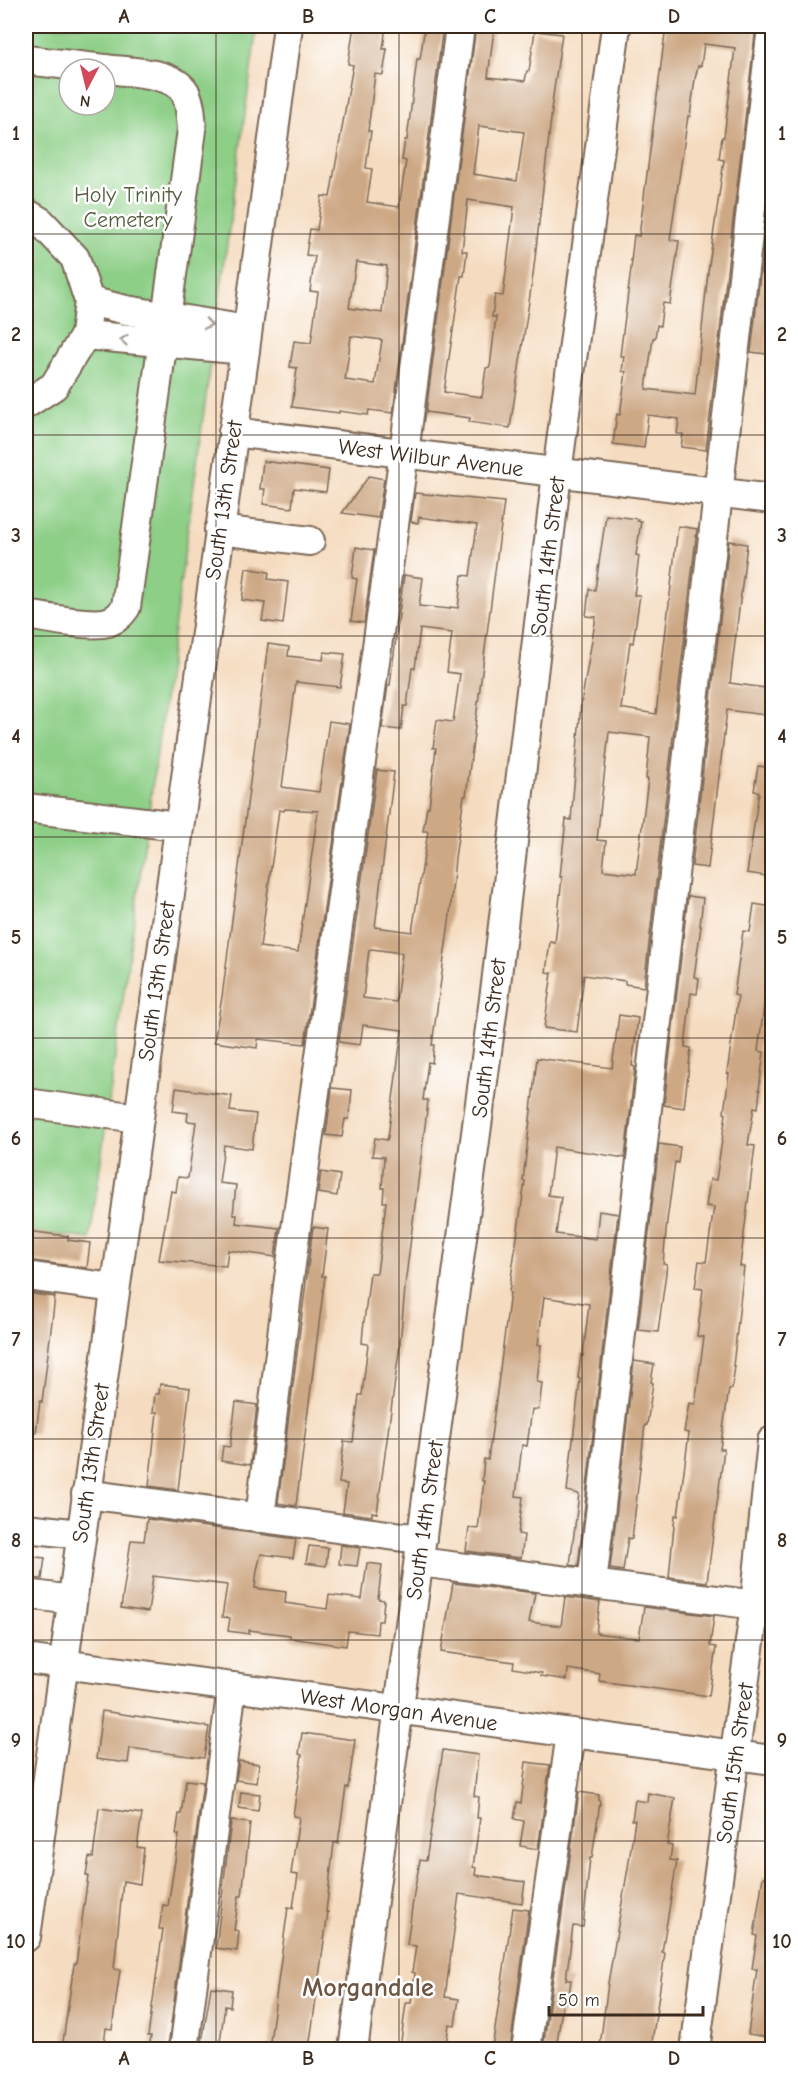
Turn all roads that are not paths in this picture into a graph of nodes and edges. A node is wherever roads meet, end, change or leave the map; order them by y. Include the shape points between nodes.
1 (288, 26) edge
2 (460, 26) edge
3 (616, 26) edge
4 (772, 27) edge
5 (26, 60) edge
6 (57, 64) edge
7 (117, 70) edge
8 (26, 213) edge
9 (89, 301) junction
10 (163, 329) junction
11 (85, 335) junction
12 (246, 340) junction
13 (26, 404) edge
14 (233, 432) junction
15 (404, 453) junction
16 (557, 473) junction
17 (718, 491) junction
18 (772, 499) edge
19 (219, 530) junction
20 (310, 541) dead end
21 (26, 615) edge
22 (26, 808) edge
23 (178, 826) junction
24 (26, 1103) edge
25 (138, 1118) junction
26 (26, 1276) edge
27 (114, 1288) junction
28 (772, 1441) edge
29 (86, 1494) junction
30 (260, 1518) junction
31 (26, 1528) edge
32 (80, 1534) junction
33 (420, 1550) junction
34 (592, 1584) junction
35 (26, 1594) edge
36 (72, 1600) junction
37 (764, 1606) edge
38 (26, 1659) edge
39 (63, 1664) junction
40 (232, 1687) junction
41 (400, 1709) junction
42 (571, 1733) junction
43 (735, 1755) junction
44 (772, 1760) edge
45 (26, 1937) edge
46 (184, 2049) edge
47 (353, 2049) edge
48 (526, 2049) edge
49 (695, 2049) edge

1 - 12 street, South 13th Street
2 - 15 street
3 - 16 street, South 14th Street
4 - 17 street
5 - 6 street
7 - 10 street via 171,80 184,90 189,101 192,130
8 - 9 street via 41,222 75,258
9 - 10 street via 126,310
9 - 11 street
10 -> 11 street via 122,340
10 - 12 street
10 - 21 street via 126,606 120,616 97,624
11 - 13 street via 54,386
12 - 14 street, South 13th Street
14 - 15 street, West Wilbur Avenue
14 - 19 street, South 13th Street
15 - 16 street, West Wilbur Avenue
15 - 30 street via 288,1286
16 - 17 street, West Wilbur Avenue
16 - 33 street, South 14th Street via 496,984
17 - 18 street, West Wilbur Avenue
17 - 34 street
19 - 20 street
19 - 23 street, South 13th Street
22 - 23 street
23 - 25 street, South 13th Street
24 - 25 street
25 - 27 street, South 13th Street
26 - 27 street
27 - 29 street, South 13th Street
28 - 37 street, South 15th Street
29 - 30 street
29 - 32 street, South 13th Street
30 - 33 street
31 - 32 street
32 - 36 street, South 13th Street
33 - 34 street
33 - 41 street, South 14th Street
34 - 37 street
35 - 36 street
36 - 39 street, South 13th Street
37 - 43 street, South 15th Street
38 - 39 street, West Morgan Avenue
39 - 40 street, West Morgan Avenue
39 - 45 street, South 13th Street
40 - 41 street, West Morgan Avenue
40 - 46 street
41 - 42 street, West Morgan Avenue
41 - 47 street, South 14th Street
42 - 43 street, West Morgan Avenue
42 - 48 street
43 - 44 street, West Morgan Avenue
43 - 49 street, South 15th Street

